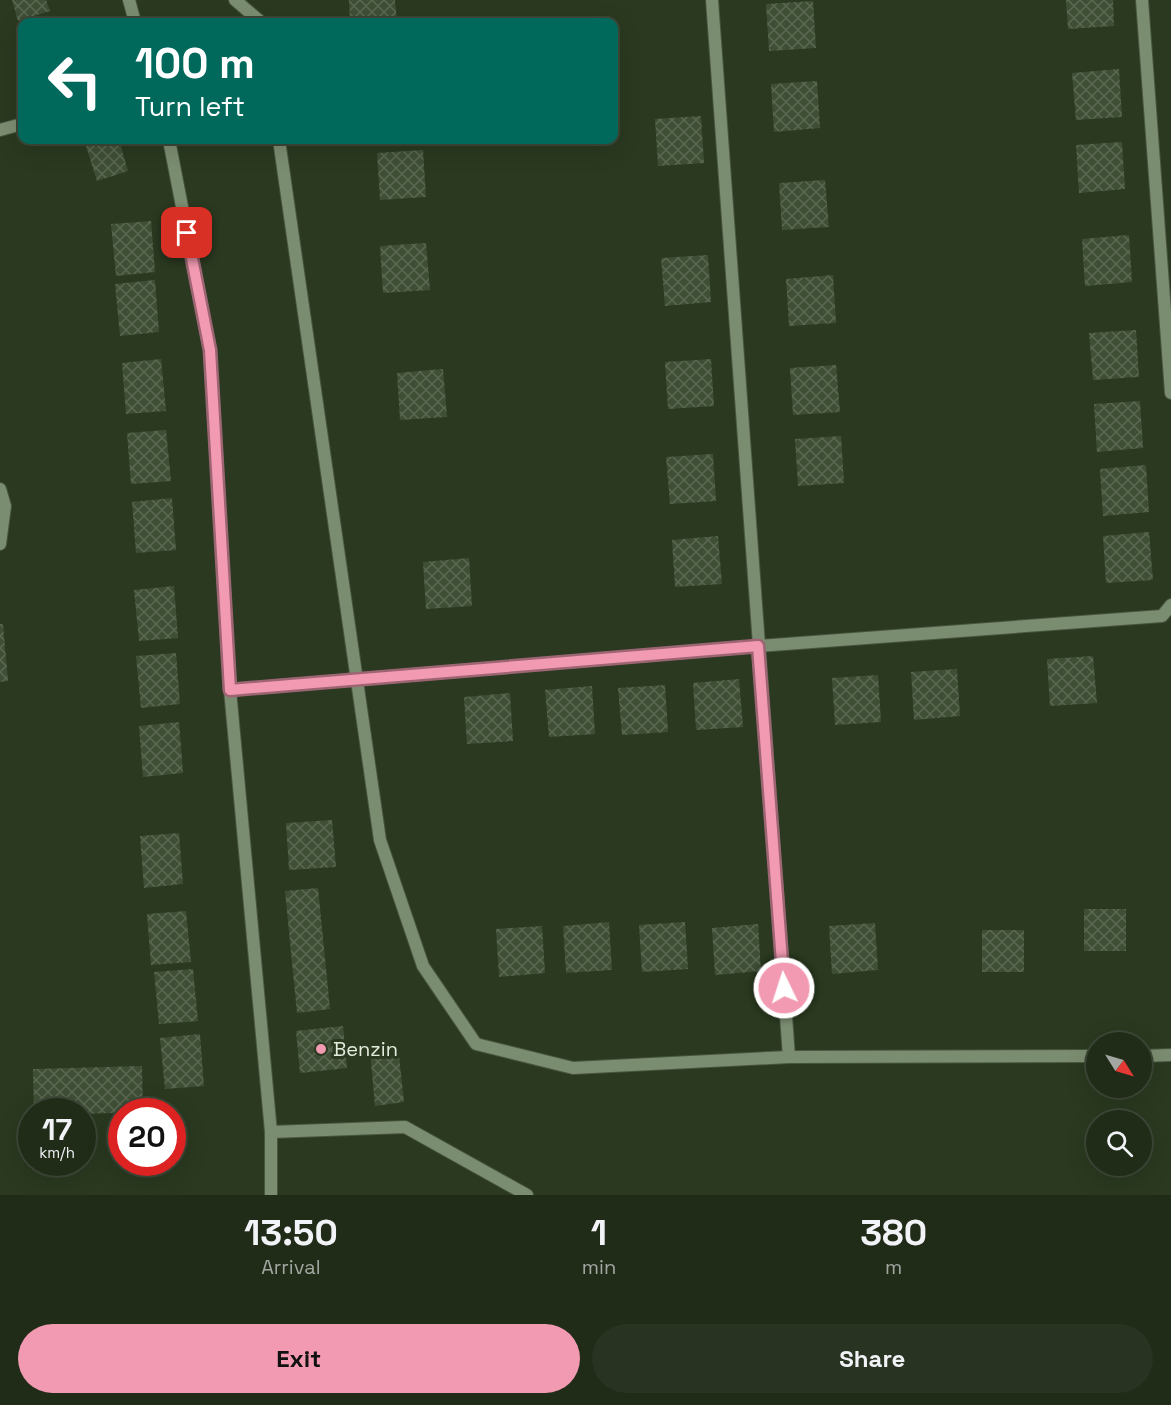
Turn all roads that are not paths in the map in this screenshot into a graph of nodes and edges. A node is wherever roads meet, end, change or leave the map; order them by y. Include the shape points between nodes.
1 (129, 0) edge
2 (235, 0) edge
3 (712, 0) edge
4 (1142, 0) edge
5 (134, 18) edge
6 (256, 18) edge
7 (18, 125) edge
8 (0, 130) edge
9 (169, 144) edge
10 (280, 144) edge
11 (1171, 393) edge
12 (0, 489) edge
13 (0, 544) edge
14 (1171, 605) edge
15 (758, 646) junction
16 (357, 680) junction
17 (230, 690) junction
18 (1171, 1055) edge
19 (1086, 1056) edge
20 (1152, 1056) edge
21 (789, 1057) junction
22 (271, 1132) junction
23 (271, 1195) edge
24 (527, 1195) edge

1 - 5 street
2 - 6 street
3 - 15 street
4 - 11 street
7 - 8 street
9 - 17 street via 210,350
10 - 16 street
12 - 13 street via 5,506
14 - 15 street via 1162,616
15 - 16 street
15 - 21 street
16 - 17 street
16 - 21 street via 380,840 423,966 476,1044 573,1068
17 - 22 street
18 - 20 street
19 - 21 street
22 - 23 street
22 - 24 street via 405,1127

